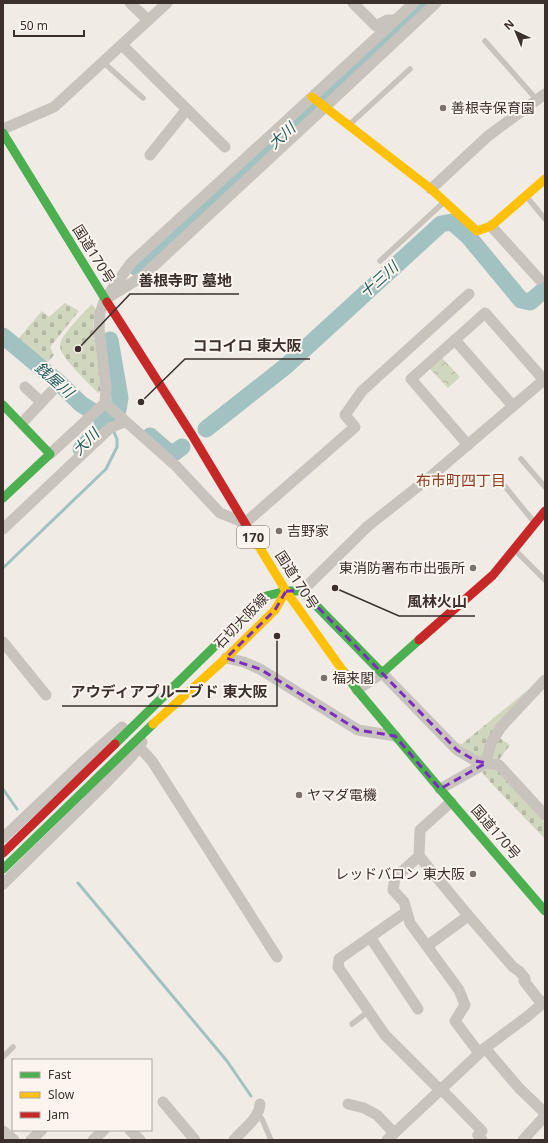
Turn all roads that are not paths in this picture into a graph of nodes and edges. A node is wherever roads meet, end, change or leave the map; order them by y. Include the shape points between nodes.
1 (130, 3) edge
2 (167, 3) edge
3 (414, 3) edge
4 (436, 3) edge
5 (355, 4) edge
6 (148, 20) junction
7 (396, 20) junction
8 (376, 26) junction
9 (485, 41) dead end
10 (122, 45) junction
11 (360, 52) junction
12 (103, 62) junction
13 (410, 69) dead end
14 (312, 97) junction
15 (541, 97) edge
16 (142, 98) dead end
17 (325, 107) junction
18 (187, 109) junction
19 (348, 125) junction
20 (3, 130) edge
21 (3, 133) edge
22 (225, 147) dead end
23 (150, 155) dead end
24 (545, 180) edge
25 (431, 189) junction
26 (526, 196) junction
27 (445, 202) junction
28 (545, 220) edge
29 (491, 226) junction
30 (380, 261) dead end
31 (539, 279) dead end
32 (469, 294) dead end
33 (105, 299) junction
34 (455, 340) junction
35 (544, 380) edge
36 (25, 387) dead end
37 (52, 391) dead end
38 (41, 402) junction
39 (3, 405) edge
40 (104, 405) junction
41 (513, 406) junction
42 (123, 420) junction
43 (22, 423) junction
44 (468, 445) junction
45 (50, 454) junction
46 (521, 459) dead end
47 (499, 479) dead end
48 (545, 487) edge
49 (3, 498) edge
50 (545, 511) edge
51 (245, 523) junction
52 (535, 523) junction
53 (3, 529) edge
54 (514, 549) junction
55 (545, 580) edge
56 (286, 591) junction
57 (302, 591) junction
58 (3, 642) edge
59 (226, 658) junction
60 (382, 673) junction
61 (545, 680) edge
62 (357, 690) junction
63 (46, 695) dead end
64 (154, 704) junction
65 (163, 714) junction
66 (395, 736) junction
67 (139, 746) junction
68 (486, 763) junction
69 (440, 789) junction
70 (451, 802) junction
71 (545, 815) edge
72 (3, 838) edge
73 (3, 853) edge
74 (418, 856) junction
75 (3, 869) edge
76 (3, 884) edge
77 (545, 911) edge
78 (406, 912) junction
79 (467, 914) junction
80 (370, 937) junction
81 (427, 946) junction
82 (277, 957) dead end
83 (543, 1005) edge
84 (418, 1009) dead end
85 (369, 1011) junction
86 (352, 1024) dead end
87 (13, 1047) dead end
88 (482, 1050) junction
89 (3, 1057) edge
90 (441, 1090) junction
91 (163, 1102) dead end
92 (348, 1104) dead end
93 (259, 1109) joint
94 (544, 1116) edge
95 (3, 1131) edge
96 (41, 1131) edge
97 (103, 1131) edge
98 (131, 1131) edge
99 (390, 1136) edge
100 (237, 1139) edge
101 (14, 1140) edge
102 (31, 1140) edge
103 (93, 1140) edge
104 (140, 1140) edge
105 (195, 1140) edge
106 (271, 1140) edge
107 (482, 1140) edge
108 (523, 1140) edge

1 - 6 street
2 - 6 street
3 - 7 street
4 - 17 street
5 - 8 street
6 - 10 street
7 - 8 street via 387,20
7 - 11 street
8 - 11 street via 359,48
9 - 15 lane
10 - 12 street
10 - 18 street
11 - 14 street
12 - 16 lane
12 - 20 street via 54,107
13 - 19 lane
14 - 17 main road
14 - 33 street via 131,263
15 - 25 street via 488,136
17 - 19 main road
17 - 33 street via 142,276
18 - 22 street
18 - 23 street
19 - 25 main road
21 - 33 main road, 国道170号 / 170
24 - 26 main road
25 - 27 main road
26 - 28 lane
26 - 29 main road
27 - 29 main road via 477,231
27 - 30 lane
29 - 31 street
32 - 51 street via 362,391 345,415 355,426
33 - 40 street via 100,313 99,329 106,388
33 - 51 main road, 国道170号 / 170
34 - 35 street via 485,312
34 - 41 street
34 - 44 street via 411,379
35 - 41 street
36 - 38 street
37 - 38 street
38 - 43 street
39 - 43 main road
40 - 42 street
40 - 45 street
41 - 44 street
42 - 51 street via 176,466 220,513
42 - 53 street via 110,428
43 - 45 main road
44 - 57 street via 368,526
45 - 49 main road
46 - 48 lane
47 - 52 lane
50 - 52 main road
51 - 56 main road, 国道170号 / 170
52 - 54 main road
54 - 55 lane
54 - 60 main road via 493,575
56 - 57 main road
56 - 59 main road, 石切大阪線 via 275,610
56 - 62 main road, 国道170号 / 170
56 - 64 main road, 石切大阪線 via 266,596
57 - 60 main road
58 - 63 street
59 - 65 main road, 石切大阪線
59 - 66 street via 260,669 358,730
60 - 62 street
60 - 68 street via 457,750 476,761
61 - 68 street via 502,727 491,743
62 - 66 main road, 国道170号 / 170
64 - 72 street via 92,754
64 - 73 main road, 石切大阪線
65 - 67 street
65 - 75 main road, 石切大阪線
66 - 69 main road, 国道170号 / 170
67 - 76 street via 107,782
67 - 82 street via 152,761
68 - 69 street
68 - 71 street via 499,764
69 - 70 main road, 国道170号 / 170
70 - 74 street via 420,830
70 - 77 main road, 国道170号 / 170
74 - 78 street via 395,878 392,890 404,902
74 - 79 street
78 - 80 street
78 - 81 street via 410,924
79 - 81 street
79 - 83 street via 525,978 524,981
80 - 84 street
80 - 85 street via 339,958 338,967
81 - 88 street via 459,990 465,1005 454,1021
83 - 88 street
85 - 86 lane
85 - 90 street via 385,1035
87 - 89 lane
88 - 90 street
88 - 94 street
90 - 99 street
90 - 107 street via 482,1131 478,1135
91 - 105 street
92 - 99 street via 377,1115
93 - 100 street
93 - 106 lane
94 - 108 street
95 - 101 street
96 - 102 street
97 - 103 street
98 - 104 street

